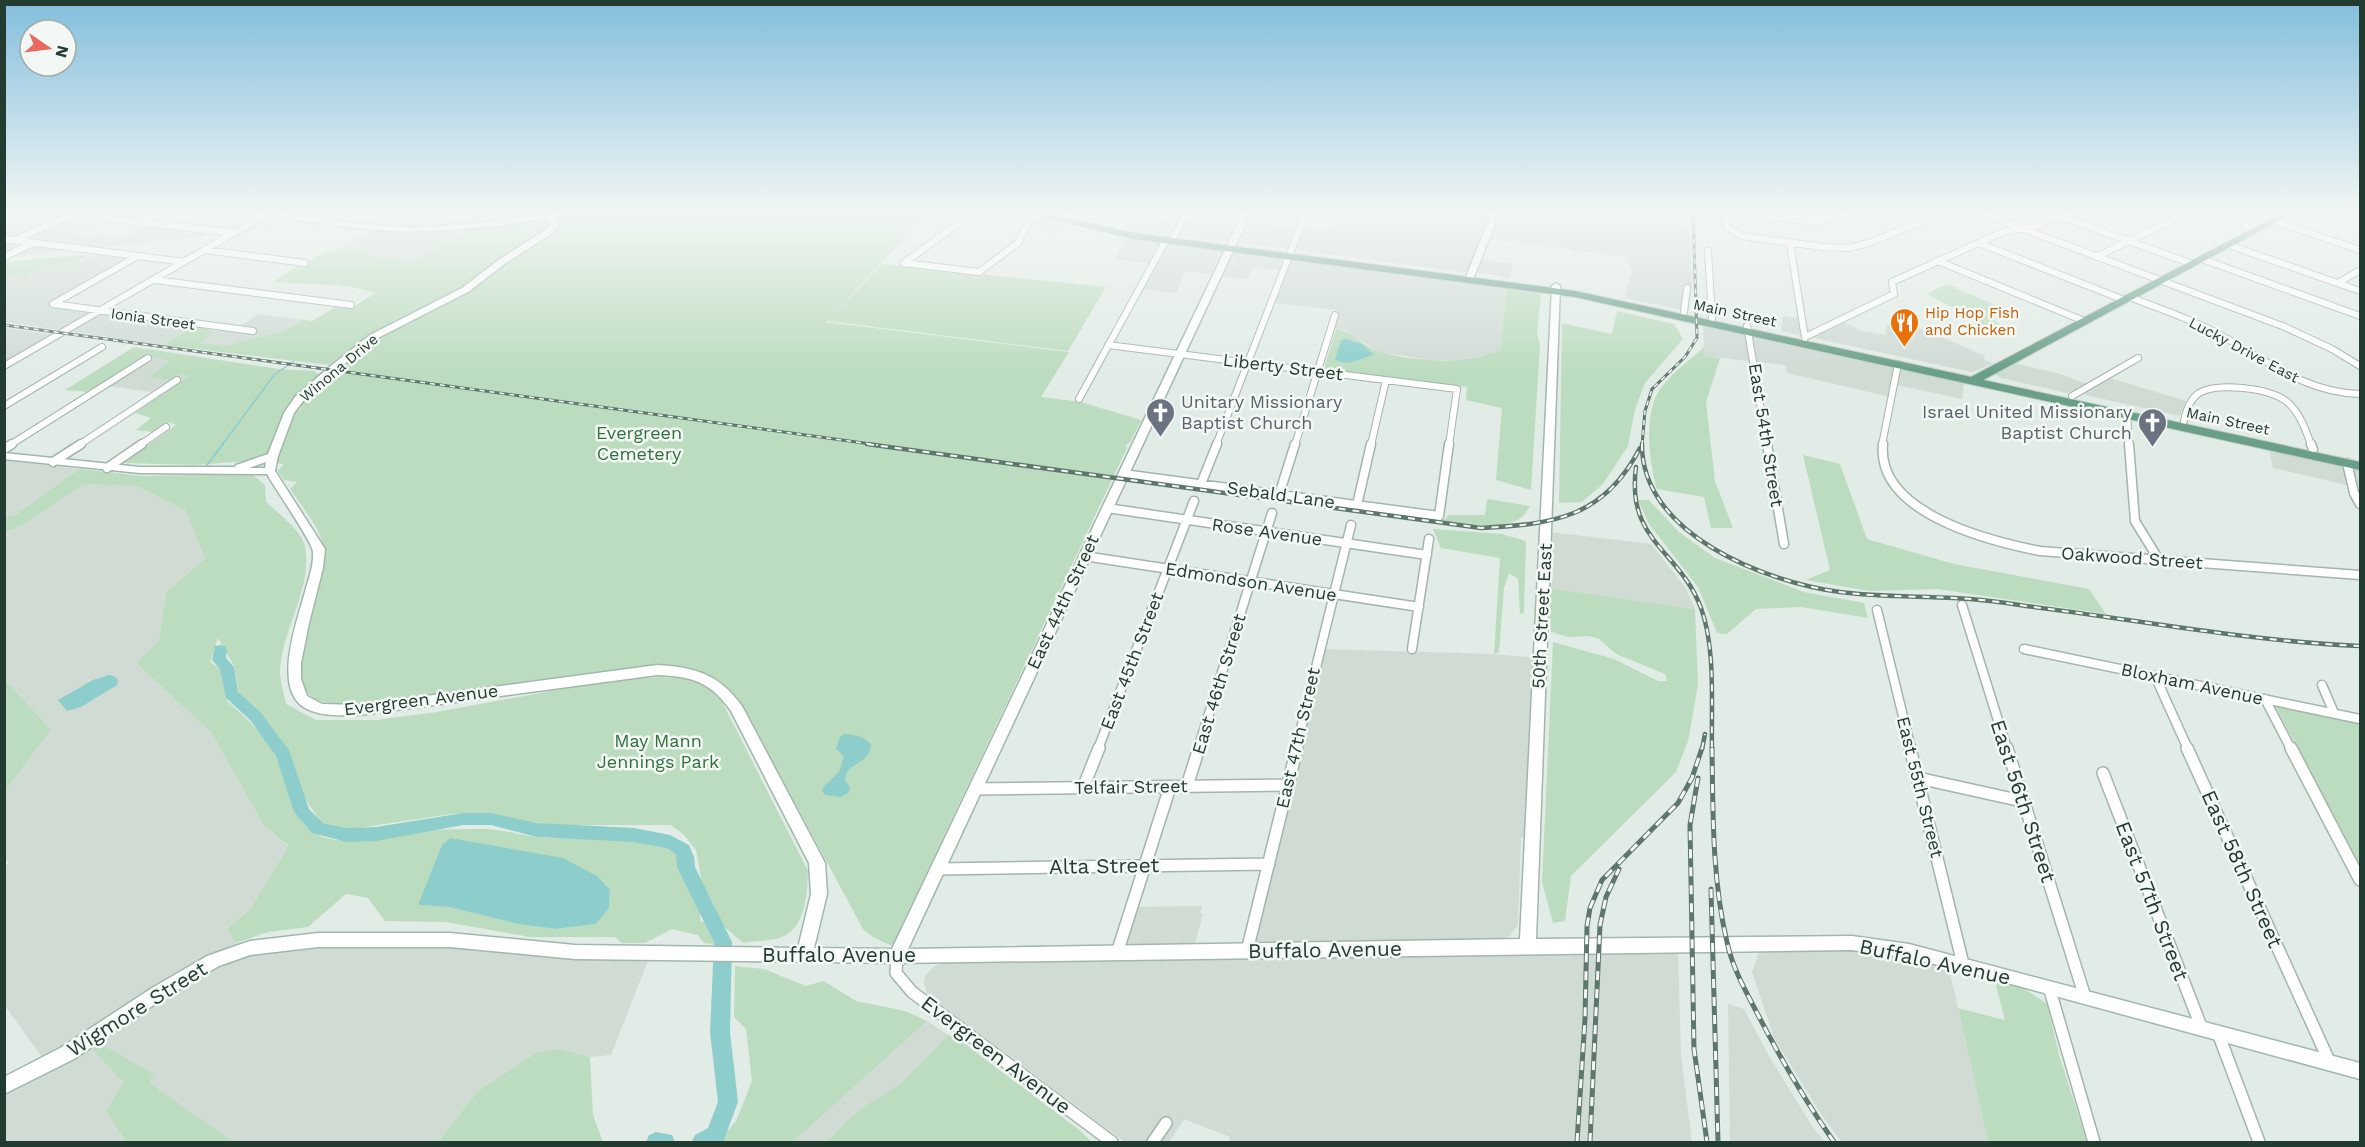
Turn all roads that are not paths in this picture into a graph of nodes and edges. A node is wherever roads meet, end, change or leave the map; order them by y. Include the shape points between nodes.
1 (122, 266) edge
2 (179, 266) edge
3 (497, 266) edge
4 (930, 266) edge
5 (988, 266) edge
6 (1154, 266) edge
7 (1222, 266) edge
8 (1286, 266) edge
9 (1380, 266) edge
10 (1474, 266) edge
11 (1709, 266) edge
12 (1793, 266) edge
13 (1928, 266) edge
14 (1949, 266) edge
15 (2040, 266) edge
16 (2119, 266) edge
17 (2189, 266) edge
18 (2220, 266) edge
19 (2288, 266) edge
20 (2361, 270) edge
21 (1469, 277) junction
22 (154, 280) junction
23 (2160, 281) junction
24 (2338, 283) junction
25 (1556, 288) junction
26 (1687, 288) dead end
27 (2361, 291) edge
28 (2127, 298) junction
29 (351, 305) dead end
30 (99, 312) junction
31 (1684, 312) junction
32 (1335, 315) dead end
33 (2361, 316) edge
34 (1712, 318) junction
35 (2084, 321) junction
36 (1748, 329) junction
37 (253, 331) dead end
38 (1805, 338) junction
39 (1108, 345) junction
40 (102, 347) dead end
41 (1179, 354) junction
42 (148, 358) dead end
43 (2138, 358) dead end
44 (1248, 362) junction
45 (1898, 364) junction
46 (4, 366) edge
47 (2361, 366) edge
48 (1317, 371) junction
49 (1976, 379) junction
50 (177, 380) dead end
51 (1386, 380) junction
52 (1457, 389) joint
53 (2361, 394) edge
54 (2072, 396) junction
55 (1079, 399) dead end
56 (4, 406) edge
57 (2127, 414) junction
58 (2184, 421) junction
59 (166, 427) dead end
60 (2225, 430) junction
61 (4, 448) edge
62 (2313, 449) junction
63 (4, 456) edge
64 (273, 456) junction
65 (2361, 459) edge
66 (53, 462) junction
67 (2347, 463) junction
68 (2361, 466) edge
69 (107, 468) junction
70 (222, 471) junction
71 (270, 471) junction
72 (1123, 474) junction
73 (1201, 484) junction
74 (1279, 495) junction
75 (1194, 501) dead end
76 (2361, 504) edge
77 (1357, 505) junction
78 (1107, 508) junction
79 (1272, 513) dead end
80 (1186, 520) junction
81 (1351, 525) dead end
82 (1266, 532) junction
83 (1429, 539) dead end
84 (1346, 543) junction
85 (1784, 544) dead end
86 (1426, 555) junction
87 (1084, 556) junction
88 (2159, 560) junction
89 (1167, 569) junction
90 (2361, 575) edge
91 (1251, 581) junction
92 (1334, 594) junction
93 (1962, 605) dead end
94 (1419, 607) junction
95 (1877, 610) dead end
96 (1412, 649) dead end
97 (2024, 649) dead end
98 (2155, 676) junction
99 (2322, 685) dead end
100 (2265, 699) junction
101 (2334, 713) junction
102 (2361, 719) edge
103 (2103, 773) dead end
104 (1918, 778) junction
105 (1287, 785) junction
106 (1188, 786) junction
107 (1170, 787) junction
108 (1083, 788) junction
109 (975, 789) junction
110 (2022, 801) junction
111 (1269, 864) junction
112 (1144, 865) junction
113 (939, 868) junction
114 (2361, 880) edge
115 (274, 944) joint
116 (1528, 946) junction
117 (1247, 951) junction
118 (1117, 953) junction
119 (804, 955) junction
120 (897, 956) junction
121 (1963, 964) junction
122 (2049, 987) junction
123 (2085, 997) junction
124 (2210, 1031) junction
125 (2330, 1063) junction
126 (2361, 1071) edge
127 (4, 1086) edge
128 (1166, 1123) dead end
129 (1112, 1143) edge
130 (1153, 1143) edge
131 (2094, 1143) edge
132 (2259, 1143) edge

1 - 30 street, Ionia Street via 53,304
2 - 22 street
3 - 64 street, Winona Drive via 457,296 372,337 330,371 294,406
4 - 5 street via 979,272
6 - 39 street
7 - 41 street, East 44th Street
8 - 44 street
9 - 21 main road, Main Street
10 - 21 street
11 - 34 street
12 - 38 street
13 - 38 street via 1892,282 1894,294
14 - 35 street
15 - 28 street, Lucky Drive East
16 - 23 street
17 - 23 main road
18 - 33 street
19 - 24 street
20 - 24 street
21 - 25 main road, Main Street
22 - 29 street
22 - 30 street
23 - 28 main road
23 - 47 street via 2285,327
24 - 27 street
25 - 31 main road, Main Street
25 - 36 main road, Main Street
25 - 116 street, 50th Street East
26 - 31 street
28 - 35 main road
28 - 53 street, Lucky Drive East via 2208,328 2278,369 2318,387
30 - 37 street, Ionia Street
30 - 46 street
31 - 34 main road, Main Street
32 - 48 street
34 - 36 main road, Main Street
35 - 49 main road
36 - 38 main road, Main Street
36 - 45 main road, Main Street
36 - 85 street, East 54th Street
38 - 49 main road, Main Street
39 - 41 street, Liberty Street
39 - 55 street
40 - 56 street
41 - 44 street, Liberty Street
41 - 72 street, East 44th Street
42 - 61 street
43 - 54 street
44 - 48 street, Liberty Street
44 - 73 street
45 - 49 main road, Main Street
45 - 88 street, Oakwood Street via 1882,456 1888,474 1914,502 1958,528 2021,548
48 - 51 street, Liberty Street
48 - 74 street
49 - 54 main road, Main Street
49 - 57 main road, Main Street
50 - 66 street
51 - 52 street, Liberty Street
51 - 77 street
52 - 77 street, Sebald Lane via 1439,516
54 - 58 main road, Main Street
57 - 60 main road
57 - 67 main road, Main Street
57 - 88 street via 2135,521
58 - 60 main road, Main Street
58 - 62 street via 2190,402 2203,391 2261,390 2289,404
59 - 69 street
60 - 62 main road, Main Street
62 - 65 main road, Main Street
63 - 66 street
64 - 70 street
64 - 71 street, Winona Drive
66 - 69 street
67 - 68 main road, Main Street
67 - 76 street via 2354,493
69 - 70 street
70 - 71 street
71 - 119 street, Evergreen Avenue via 319,549 294,675 296,691 302,699 327,710 359,710 639,670 670,670 703,677 720,686 734,703 817,863 819,894
72 - 73 street, Sebald Lane
72 - 78 street, East 44th Street
73 - 74 street, Sebald Lane
74 - 77 street, Sebald Lane
75 - 80 street, East 45th Street
78 - 80 street, Rose Avenue
78 - 87 street, East 44th Street
79 - 82 street, East 46th Street
80 - 82 street, Rose Avenue
80 - 89 street, East 45th Street
81 - 84 street, East 47th Street
82 - 84 street, Rose Avenue
82 - 91 street, East 46th Street
83 - 86 street
84 - 86 street, Rose Avenue
84 - 92 street, East 47th Street
86 - 94 street
87 - 89 street, Edmondson Avenue
87 - 109 street, East 44th Street
88 - 90 street, Oakwood Street
89 - 91 street, Edmondson Avenue
89 - 108 street, East 45th Street
91 - 92 street, Edmondson Avenue
91 - 106 street, East 46th Street
92 - 94 street, Edmondson Avenue
92 - 105 street, East 47th Street
93 - 110 street, East 56th Street
94 - 96 street
95 - 104 street, East 55th Street
97 - 98 street, Bloxham Avenue
98 - 100 street, Bloxham Avenue
98 - 125 street, East 58th Street
99 - 101 street
100 - 101 street, Bloxham Avenue
100 - 114 street
101 - 102 street, Bloxham Avenue
103 - 124 street, East 57th Street
104 - 110 street
104 - 121 street, East 55th Street
105 - 106 street, Telfair Street
105 - 111 street, East 47th Street
106 - 107 street, Telfair Street
107 - 108 street, Telfair Street
107 - 112 street
108 - 109 street, Telfair Street
109 - 113 street, East 44th Street
110 - 123 street, East 56th Street
111 - 112 street, Alta Street
111 - 117 street, East 47th Street
112 - 113 street, Alta Street
112 - 118 street
113 - 120 street, East 44th Street
115 - 119 street, Buffalo Avenue via 450,940 575,952
115 - 127 street, Wigmore Street via 233,953 187,974 68,1053
116 - 117 street, Buffalo Avenue
116 - 121 street, Buffalo Avenue via 1852,943
117 - 118 street, Buffalo Avenue
118 - 120 street, Buffalo Avenue
119 - 120 street, Buffalo Avenue
120 - 129 street, Evergreen Avenue via 896,973 912,992
121 - 122 street, Buffalo Avenue
122 - 123 street, Buffalo Avenue
122 - 131 street
123 - 124 street, Buffalo Avenue
124 - 125 street, Buffalo Avenue
124 - 132 street
125 - 126 street, Buffalo Avenue
128 - 130 street

